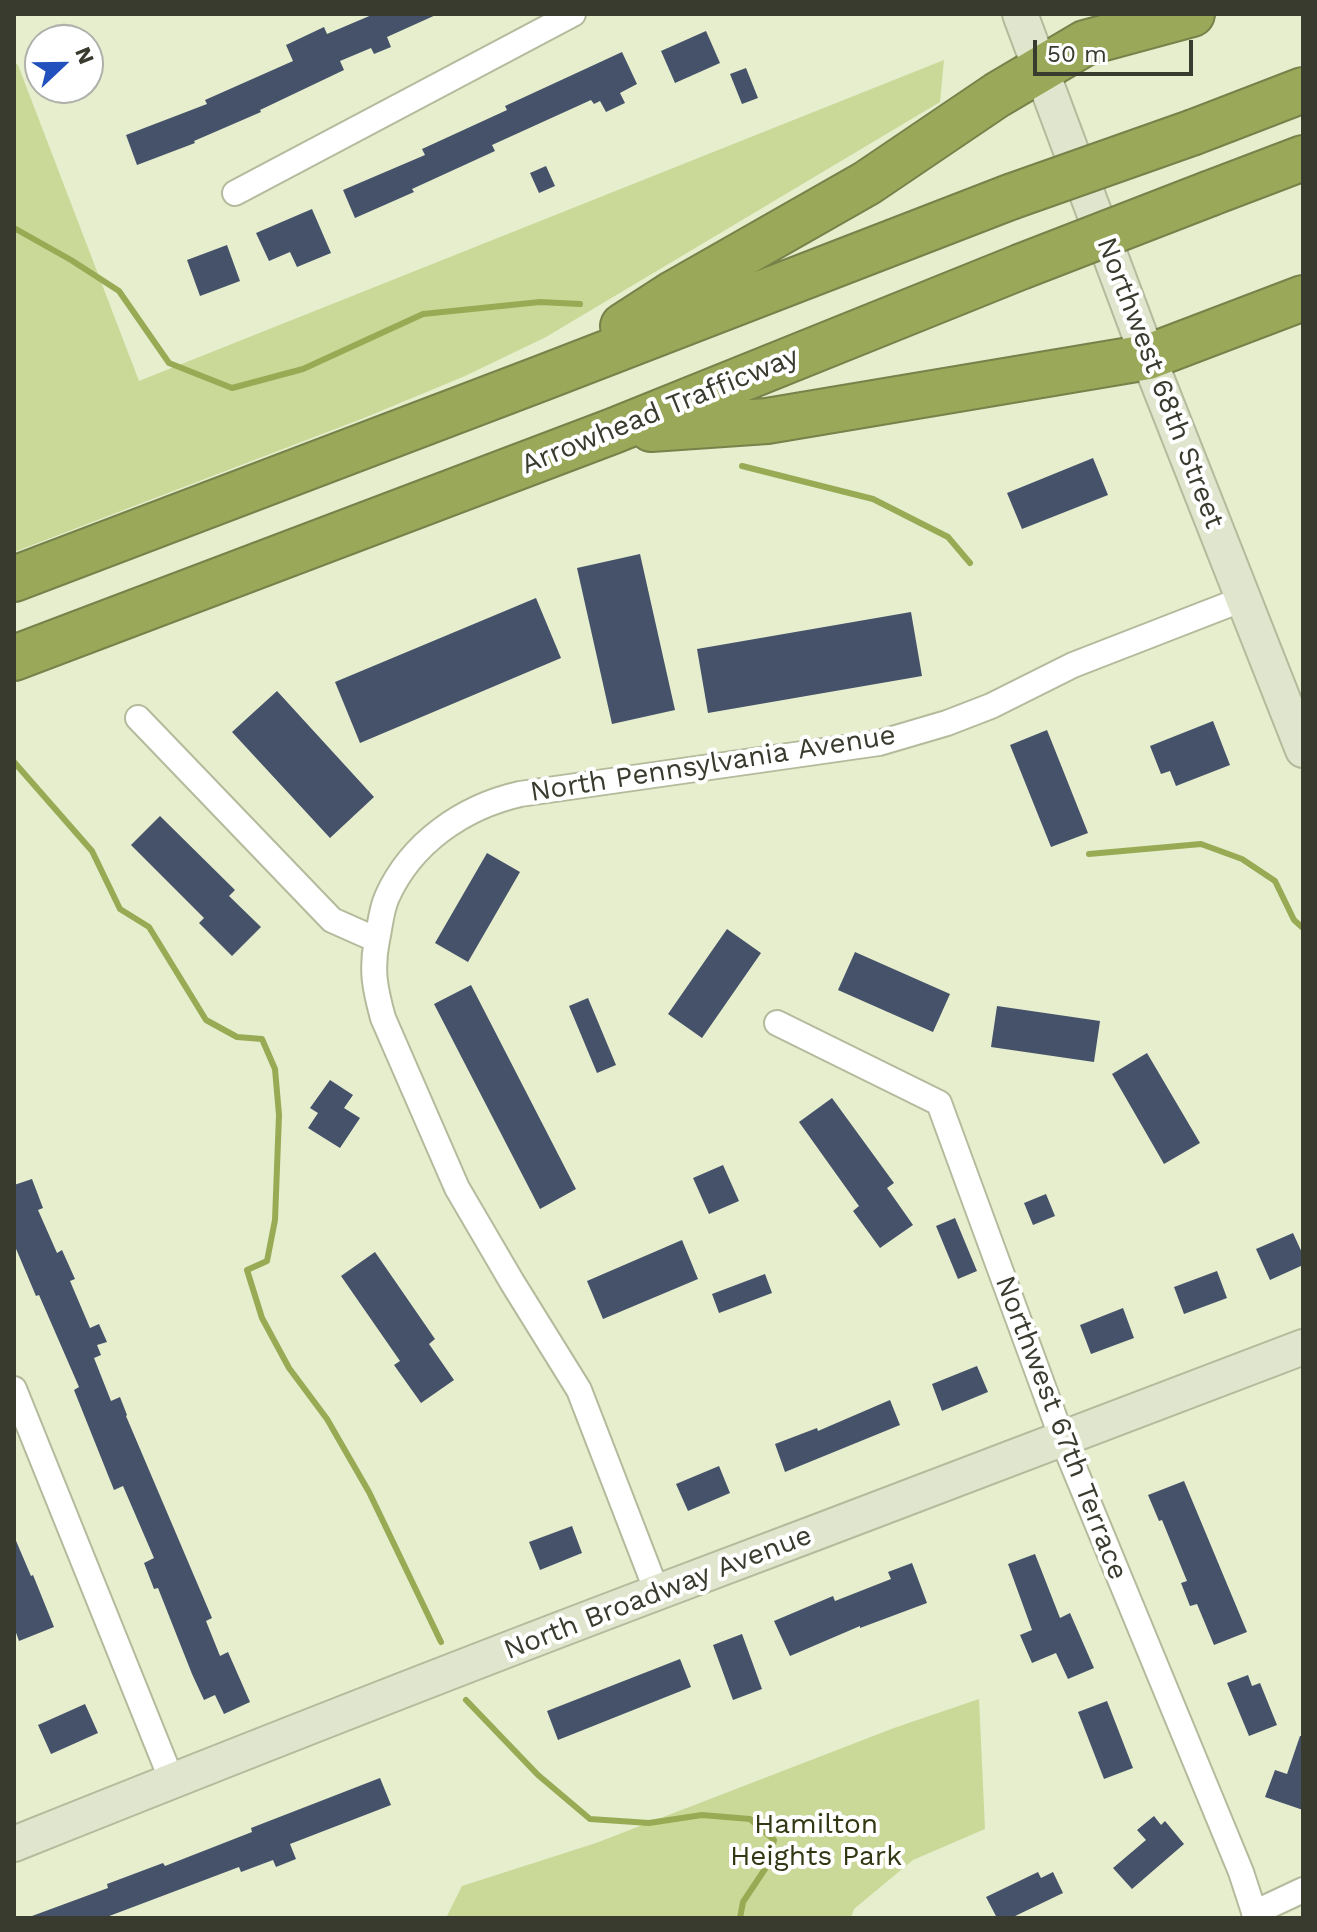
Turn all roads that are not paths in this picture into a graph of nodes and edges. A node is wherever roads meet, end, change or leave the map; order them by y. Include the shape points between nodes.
1 (573, 14) edge
2 (1020, 14) edge
3 (1192, 14) edge
4 (1041, 68) junction
5 (1303, 90) edge
6 (1303, 158) edge
7 (235, 193) dead end
8 (1303, 298) edge
9 (1148, 357) junction
10 (542, 378) junction
11 (613, 431) junction
12 (14, 579) edge
13 (1243, 599) junction
14 (14, 658) edge
15 (138, 718) dead end
16 (1303, 750) edge
17 (377, 940) junction
18 (777, 1023) dead end
19 (1303, 1347) edge
20 (14, 1389) edge
21 (1063, 1441) junction
22 (657, 1592) junction
23 (172, 1781) junction
24 (14, 1844) edge
25 (1303, 1890) edge
26 (1255, 1916) edge

1 - 7 street
2 - 4 street, Northwest 68th Street
3 - 4 highway via 1085,43
4 - 9 street, Northwest 68th Street
4 - 10 highway via 867,183 674,293
5 - 10 highway, bridge
6 - 11 highway, Arrowhead Trafficway, bridge
8 - 9 highway
9 - 11 highway via 767,421
9 - 13 street, Northwest 68th Street
10 - 12 highway
11 - 14 highway, Arrowhead Trafficway
13 - 16 street, Northwest 68th Street
13 - 17 street, North Pennsylvania Avenue via 1073,665 991,706 879,743 520,794 474,809 434,835 411,858 386,899
15 - 17 street via 332,920
17 - 22 street, North Pennsylvania Avenue via 375,989 383,1018 457,1188 579,1390
18 - 21 street, Northwest 67th Terrace via 939,1103
19 - 21 street, North Broadway Avenue
20 - 23 street
21 - 22 street, North Broadway Avenue
21 - 26 street, Northwest 67th Terrace
22 - 23 street, North Broadway Avenue
23 - 24 street, North Broadway Avenue
25 - 26 street

